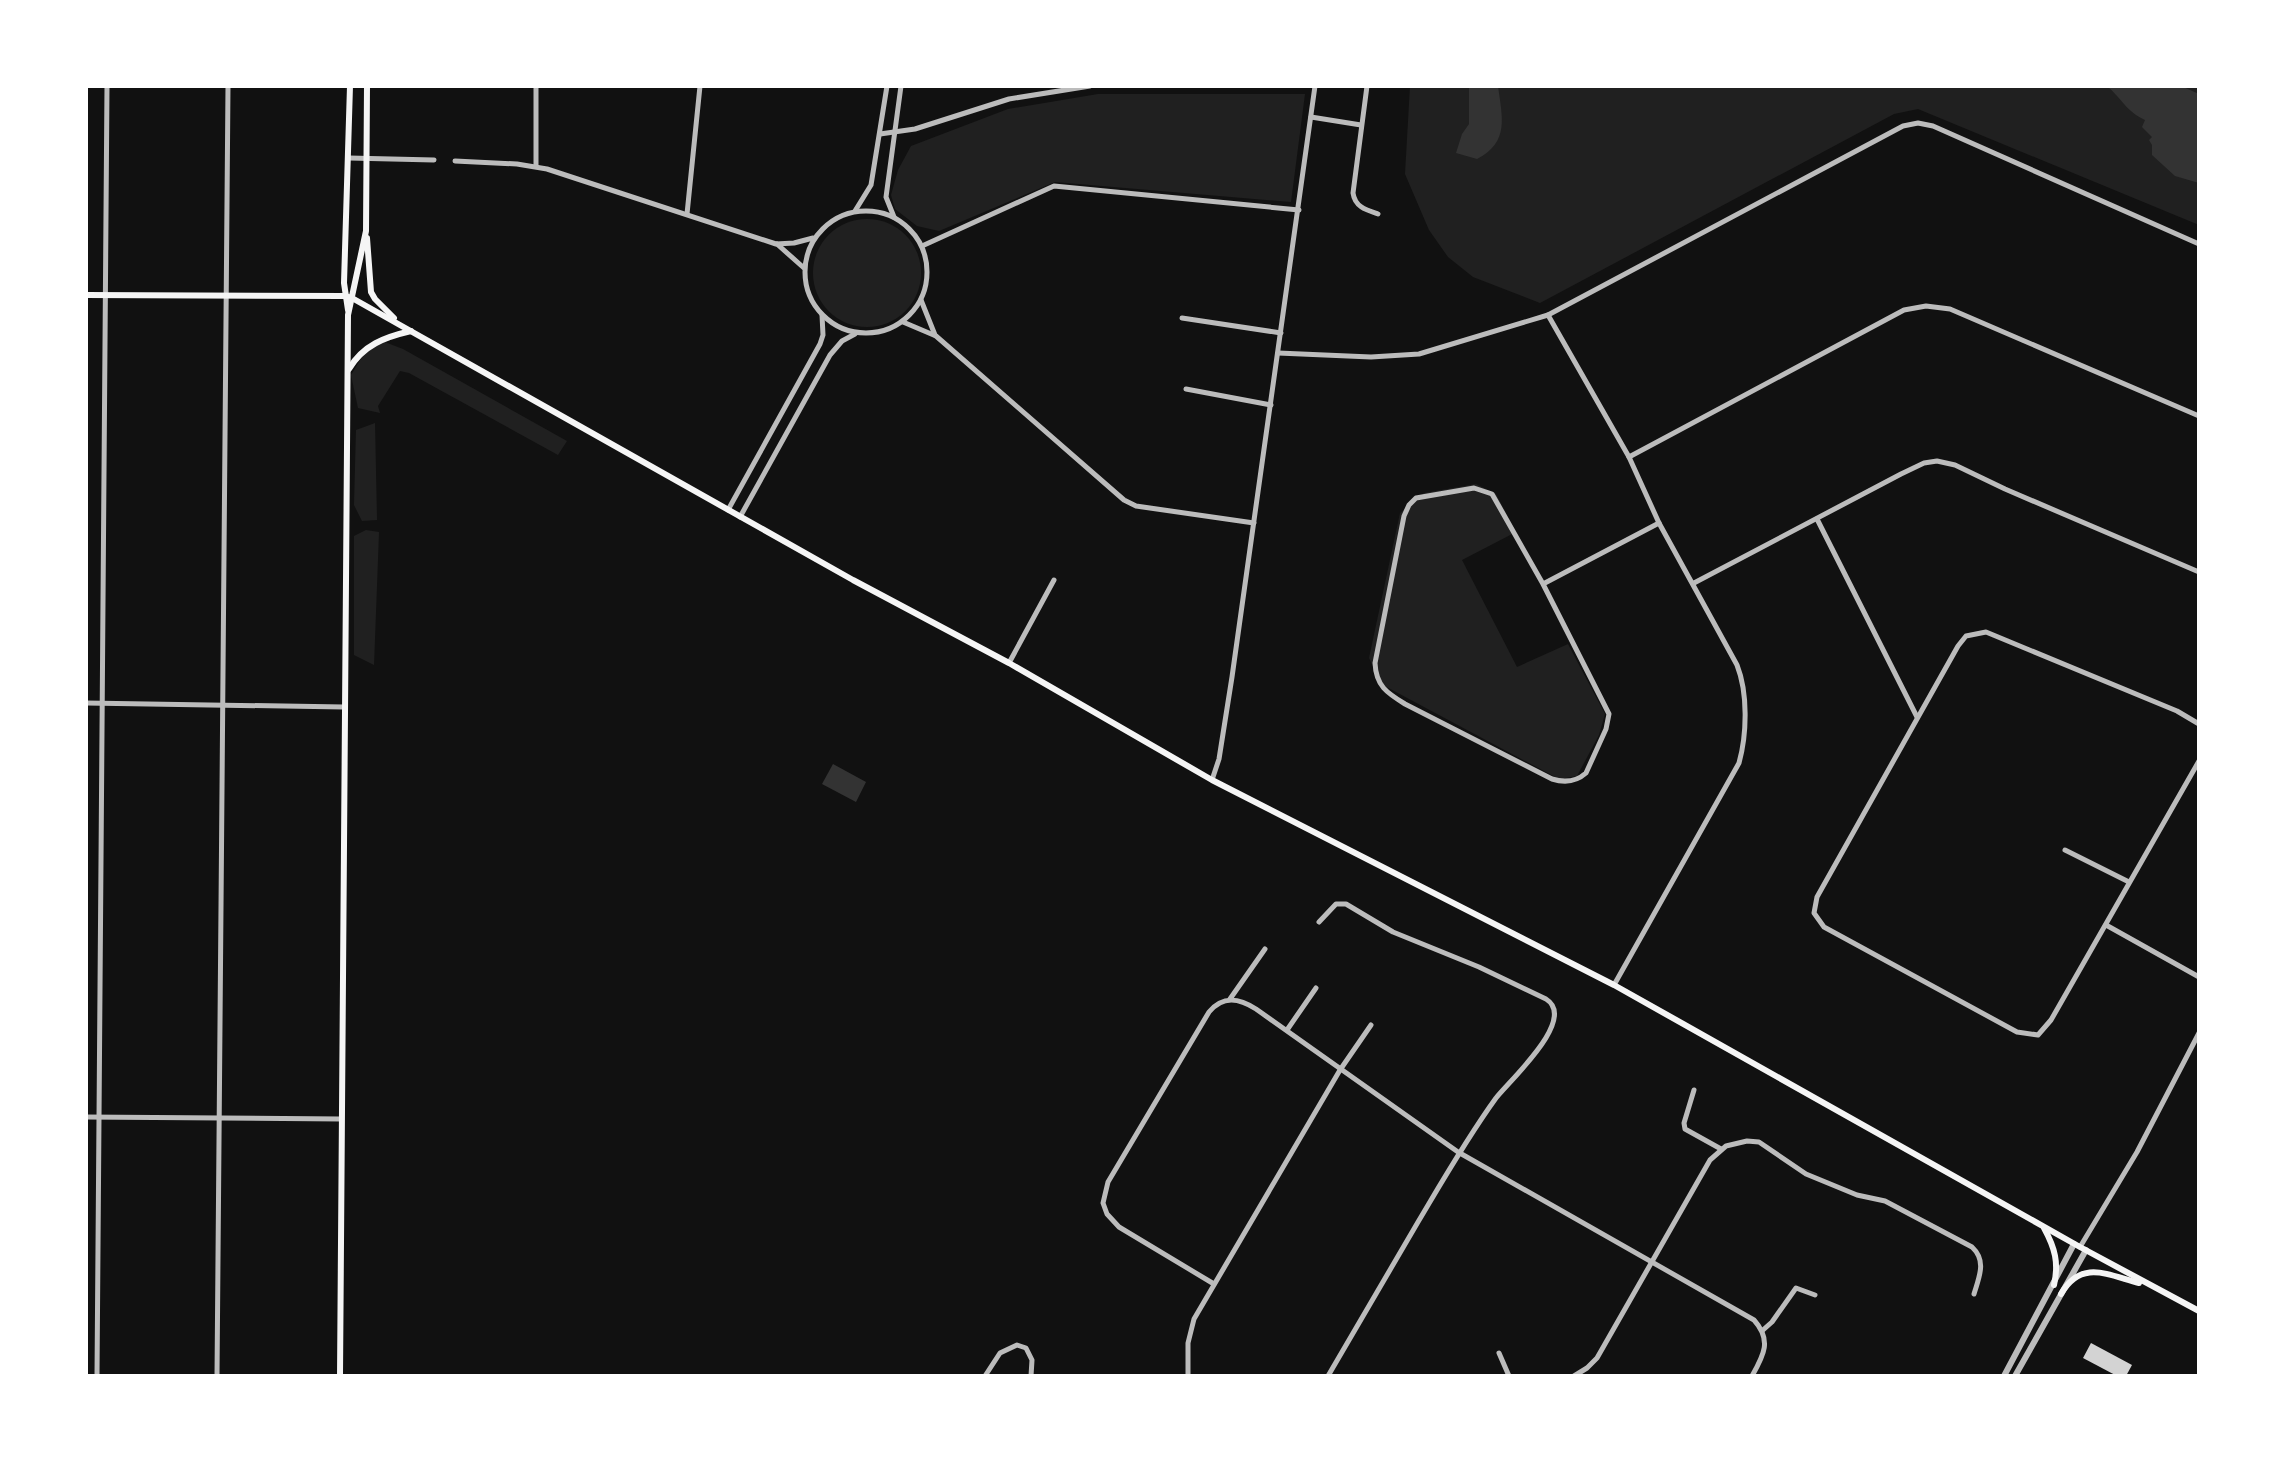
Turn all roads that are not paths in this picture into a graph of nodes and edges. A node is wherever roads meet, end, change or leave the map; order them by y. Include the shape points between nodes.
1 (107, 86) edge
2 (228, 86) edge
3 (350, 86) edge
4 (367, 86) edge
5 (536, 86) edge
6 (700, 86) edge
7 (887, 86) edge
8 (901, 86) edge
9 (1090, 86) edge
10 (1315, 86) edge
11 (1367, 86) edge
12 (1311, 117) junction
13 (1361, 125) junction
14 (894, 133) junction
15 (880, 134) junction
16 (349, 158) junction
17 (366, 158) junction
18 (434, 160) dead end
19 (455, 161) dead end
20 (536, 166) junction
21 (1299, 210) junction
22 (854, 212) junction
23 (687, 214) junction
24 (1378, 214) dead end
25 (894, 217) junction
26 (366, 231) junction
27 (815, 238) junction
28 (776, 244) junction
29 (2199, 244) edge
30 (922, 246) junction
31 (804, 268) junction
32 (86, 295) edge
33 (105, 295) junction
34 (226, 296) junction
35 (344, 296) junction
36 (352, 298) junction
37 (921, 300) junction
38 (349, 310) junction
39 (822, 315) junction
40 (1548, 315) junction
41 (1182, 318) dead end
42 (903, 322) junction
43 (401, 325) junction
44 (411, 331) junction
45 (856, 333) junction
46 (1281, 333) junction
47 (936, 336) junction
48 (1278, 353) junction
49 (347, 371) junction
50 (1186, 389) dead end
51 (1271, 405) junction
52 (780, 413) junction
53 (2199, 416) edge
54 (793, 420) junction
55 (1629, 457) junction
56 (728, 510) junction
57 (740, 517) junction
58 (1816, 519) junction
59 (1254, 523) junction
60 (1659, 523) junction
61 (2199, 572) edge
62 (1054, 580) dead end
63 (1694, 583) junction
64 (1543, 584) junction
65 (1009, 663) junction
66 (86, 703) edge
67 (103, 704) junction
68 (223, 705) junction
69 (344, 707) junction
70 (1917, 718) junction
71 (2199, 724) edge
72 (2199, 761) edge
73 (1212, 780) junction
74 (2065, 850) dead end
75 (2129, 882) junction
76 (1319, 922) dead end
77 (2105, 925) junction
78 (1265, 949) dead end
79 (2199, 977) edge
80 (1614, 985) junction
81 (1316, 988) dead end
82 (1230, 999) junction
83 (1371, 1025) dead end
84 (1287, 1030) junction
85 (2199, 1033) edge
86 (1340, 1070) junction
87 (1694, 1090) dead end
88 (86, 1117) edge
89 (99, 1117) junction
90 (219, 1118) junction
91 (341, 1119) junction
92 (1721, 1149) junction
93 (1458, 1152) junction
94 (2042, 1226) junction
95 (2080, 1247) junction
96 (1652, 1262) junction
97 (1214, 1284) junction
98 (2054, 1285) junction
99 (2150, 1286) junction
100 (1974, 1294) dead end
101 (2061, 1294) junction
102 (1815, 1295) dead end
103 (2199, 1311) edge
104 (1763, 1330) junction
105 (1499, 1353) dead end
106 (97, 1376) edge
107 (217, 1376) edge
108 (340, 1376) edge
109 (985, 1376) edge
110 (1031, 1376) edge
111 (1188, 1376) edge
112 (1328, 1376) edge
113 (1509, 1376) edge
114 (1574, 1376) edge
115 (1752, 1376) edge
116 (2004, 1376) edge
117 (2015, 1376) edge

1 - 33 street
2 - 34 street
3 - 16 main road
4 - 17 main road
5 - 20 street
6 - 23 street
7 - 15 street
8 - 14 street
9 - 14 street via 1009,99
10 - 12 street
11 - 13 street
12 - 13 street
12 - 21 street
13 - 24 street via 1353,197
14 - 15 street
14 - 25 street via 886,197
15 - 22 street via 871,185
16 - 17 street
16 - 35 main road
17 - 18 street
17 - 26 main road
19 - 20 street
20 - 23 street
21 - 30 street via 1054,186
21 - 46 street
22 - 25 street
22 - 27 street via 828,224
23 - 28 street
25 - 30 street
26 - 36 main road
26 - 43 main road via 371,292
27 - 28 street
27 - 31 street
28 - 31 street
29 - 40 street via 1918,123 1903,126
30 - 37 street via 928,280
31 - 39 street via 806,286
32 - 33 main road
33 - 34 main road
33 - 67 street
34 - 35 main road
34 - 68 street
35 - 36 main road
35 - 38 main road
36 - 38 main road
36 - 43 main road
37 - 42 street
37 - 47 street
38 - 49 main road
39 - 45 street
39 - 52 street via 820,344
40 - 48 street via 1419,354
40 - 55 street
41 - 46 street
42 - 45 street via 881,332
42 - 47 street
43 - 44 main road
44 - 49 main road via 368,347
44 - 56 main road
45 - 54 street via 833,351
46 - 48 street
47 - 59 street via 1129,504
48 - 51 street
49 - 69 main road
50 - 51 street
51 - 59 street
52 - 54 street
52 - 56 street
53 - 55 street via 1950,309 1926,306 1904,310
54 - 57 street
55 - 60 street
56 - 57 main road
57 - 65 main road
58 - 61 street via 1937,461
58 - 63 street
58 - 70 street
59 - 73 street
60 - 63 street
60 - 64 street
62 - 65 street
63 - 80 street via 1740,673 1743,746 1739,763
64 - 64 street via 1492,494 1474,488 1416,498 1404,516 1376,675 1386,693 1405,704 1552,779 1568,782 1586,773 1609,714
65 - 73 main road
66 - 67 street
67 - 68 street
67 - 89 street
68 - 69 street
68 - 90 street
69 - 91 main road
70 - 71 street via 1966,636 1986,632
70 - 77 street via 1817,897 1816,918 1824,927 2028,1036 2043,1031
72 - 75 street
73 - 80 main road
74 - 75 street
75 - 77 street
76 - 93 street via 1336,904 1346,904 1393,932 1552,1003 1556,1013 1551,1028
77 - 79 street
78 - 82 street
80 - 94 main road
81 - 84 street
82 - 84 street via 1249,1004
82 - 97 street via 1209,1012 1103,1192 1107,1214 1119,1227
83 - 86 street
84 - 86 street
85 - 95 street
86 - 93 street
86 - 97 street
87 - 92 street via 1685,1129
88 - 89 street
89 - 90 street
89 - 106 street
90 - 91 street
90 - 107 street
91 - 108 main road
92 - 96 street via 1705,1167
92 - 100 street via 1759,1142 1806,1174 1881,1200 1972,1247 1981,1255
93 - 96 street
93 - 112 street
94 - 95 main road
94 - 98 main road via 2058,1264
95 - 98 street
95 - 99 main road
95 - 101 street
96 - 104 street
96 - 114 street via 1597,1358
97 - 111 street via 1189,1334
98 - 116 street
99 - 101 main road via 2091,1271 2071,1281
99 - 103 main road
101 - 117 street
102 - 104 street via 1796,1288
104 - 115 street via 1765,1351
105 - 113 street
109 - 110 street via 1000,1353 1017,1345 1030,1354

